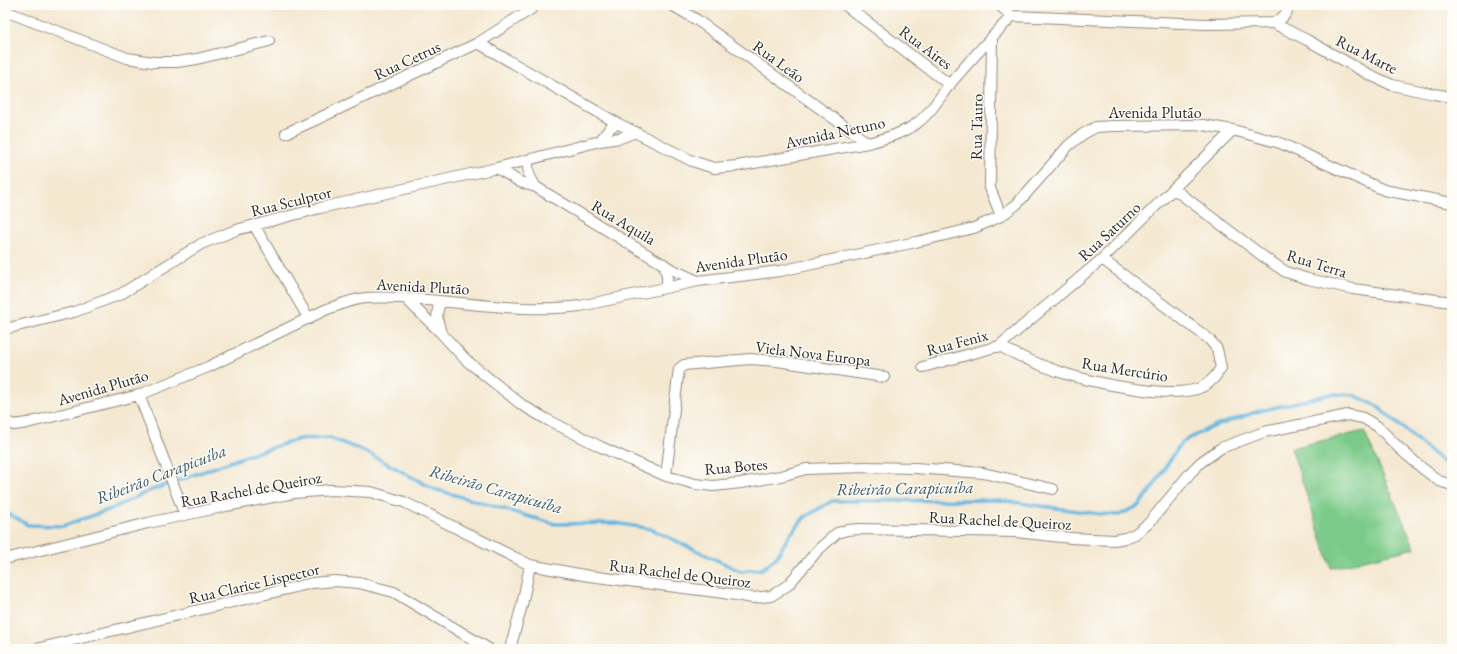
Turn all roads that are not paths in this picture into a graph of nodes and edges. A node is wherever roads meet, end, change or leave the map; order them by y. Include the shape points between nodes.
1 (535, 5) edge
2 (672, 5) edge
3 (845, 5) edge
4 (999, 5) edge
5 (1290, 5) edge
6 (5, 11) edge
7 (1012, 16) junction
8 (1273, 23) junction
9 (992, 37) junction
10 (269, 41) dead end
11 (478, 43) junction
12 (950, 84) junction
13 (1452, 97) edge
14 (617, 123) junction
15 (1234, 130) junction
16 (636, 132) junction
17 (286, 133) dead end
18 (600, 141) junction
19 (868, 143) junction
20 (528, 160) junction
21 (497, 168) junction
22 (536, 187) junction
23 (1174, 189) junction
24 (1452, 203) edge
25 (1001, 216) junction
26 (254, 225) junction
27 (1102, 260) junction
28 (664, 264) junction
29 (698, 281) junction
30 (667, 287) junction
31 (405, 298) junction
32 (442, 302) junction
33 (1452, 302) edge
34 (309, 318) junction
35 (5, 329) edge
36 (441, 333) junction
37 (1000, 346) junction
38 (923, 367) dead end
39 (884, 376) dead end
40 (139, 395) junction
41 (5, 421) edge
42 (666, 476) junction
43 (1452, 485) edge
44 (1053, 489) dead end
45 (185, 515) junction
46 (5, 559) edge
47 (530, 565) junction
48 (36, 649) edge
49 (489, 649) edge
50 (510, 649) edge

1 - 11 street, Rua Cetrus
2 - 19 street, Rua Leão
3 - 12 street, Rua Aires
4 - 7 street
5 - 8 street via 1287,13
6 - 10 street via 127,58 153,62 197,59
7 - 8 street via 1206,24
7 - 9 street, Avenida Netuno
8 - 13 street, Rua Marte via 1392,85
9 - 12 street, Avenida Netuno
9 - 25 street, Rua Tauro via 990,188
11 - 14 street, Avenida Netuno
11 - 17 street, Rua Cetrus
12 - 19 street, Avenida Netuno via 929,112 916,124 885,139
14 - 16 street, Avenida Netuno
14 - 18 street
15 - 23 street, Rua Saturno
15 - 24 street, Avenida Plutão via 1280,143 1384,190
15 - 25 street, Avenida Plutão via 1203,125 1096,127 1069,145 1017,204
16 - 18 street, Rua Sculptor
16 - 19 street, Avenida Netuno via 692,161 714,168
18 - 20 street, Rua Sculptor
20 - 21 street, Rua Sculptor
20 - 22 street via 529,177
21 - 22 street, Rua Aquila via 520,182
21 - 26 street, Rua Sculptor
22 - 28 street, Rua Aquila
23 - 27 street, Rua Saturno
23 - 33 street, Rua Terra via 1286,272 1353,289
25 - 29 street, Avenida Plutão via 974,228 916,242 780,271
26 - 34 street
26 - 35 street, Rua Sculptor via 201,244 116,296 74,312
27 - 37 street, Rua Saturno
27 - 37 street, Rua Mercúrio via 1209,339 1216,348 1221,368 1213,380 1195,389 1161,392 1073,376 1025,359
28 - 29 street, Rua Aquila
28 - 30 street
29 - 30 street, Avenida Plutão
30 - 32 street, Avenida Plutão via 563,308
31 - 32 street, Avenida Plutão
31 - 34 street, Avenida Plutão via 366,298 344,302
31 - 36 street, Rua Botes
32 - 36 street via 438,305 437,313
34 - 40 street, Avenida Plutão via 208,367
36 - 42 street, Rua Botes via 466,360 522,405 546,420
37 - 38 street, Rua Fenix
39 - 42 street, Viela Nova Europa via 750,359 684,365 679,369
40 - 41 street, Avenida Plutão via 27,423 14,425
40 - 45 street
42 - 44 street, Rua Botes via 713,486 781,476 806,469 866,466 983,472
43 - 47 street, Rua Rachel de Queiroz via 1439,481 1422,468 1377,426 1363,418 1348,416 1264,432 1221,448 1191,472 1149,523 1125,538 1071,538 1016,532 847,530 837,533 826,542 780,591 771,596 754,598 589,576
45 - 46 street, Rua Rachel de Queiroz
45 - 47 street, Rua Rachel de Queiroz via 294,493 331,490 371,492 404,502
47 - 50 street
48 - 49 street, Rua Clarice Lispector via 334,581 359,583 394,592

